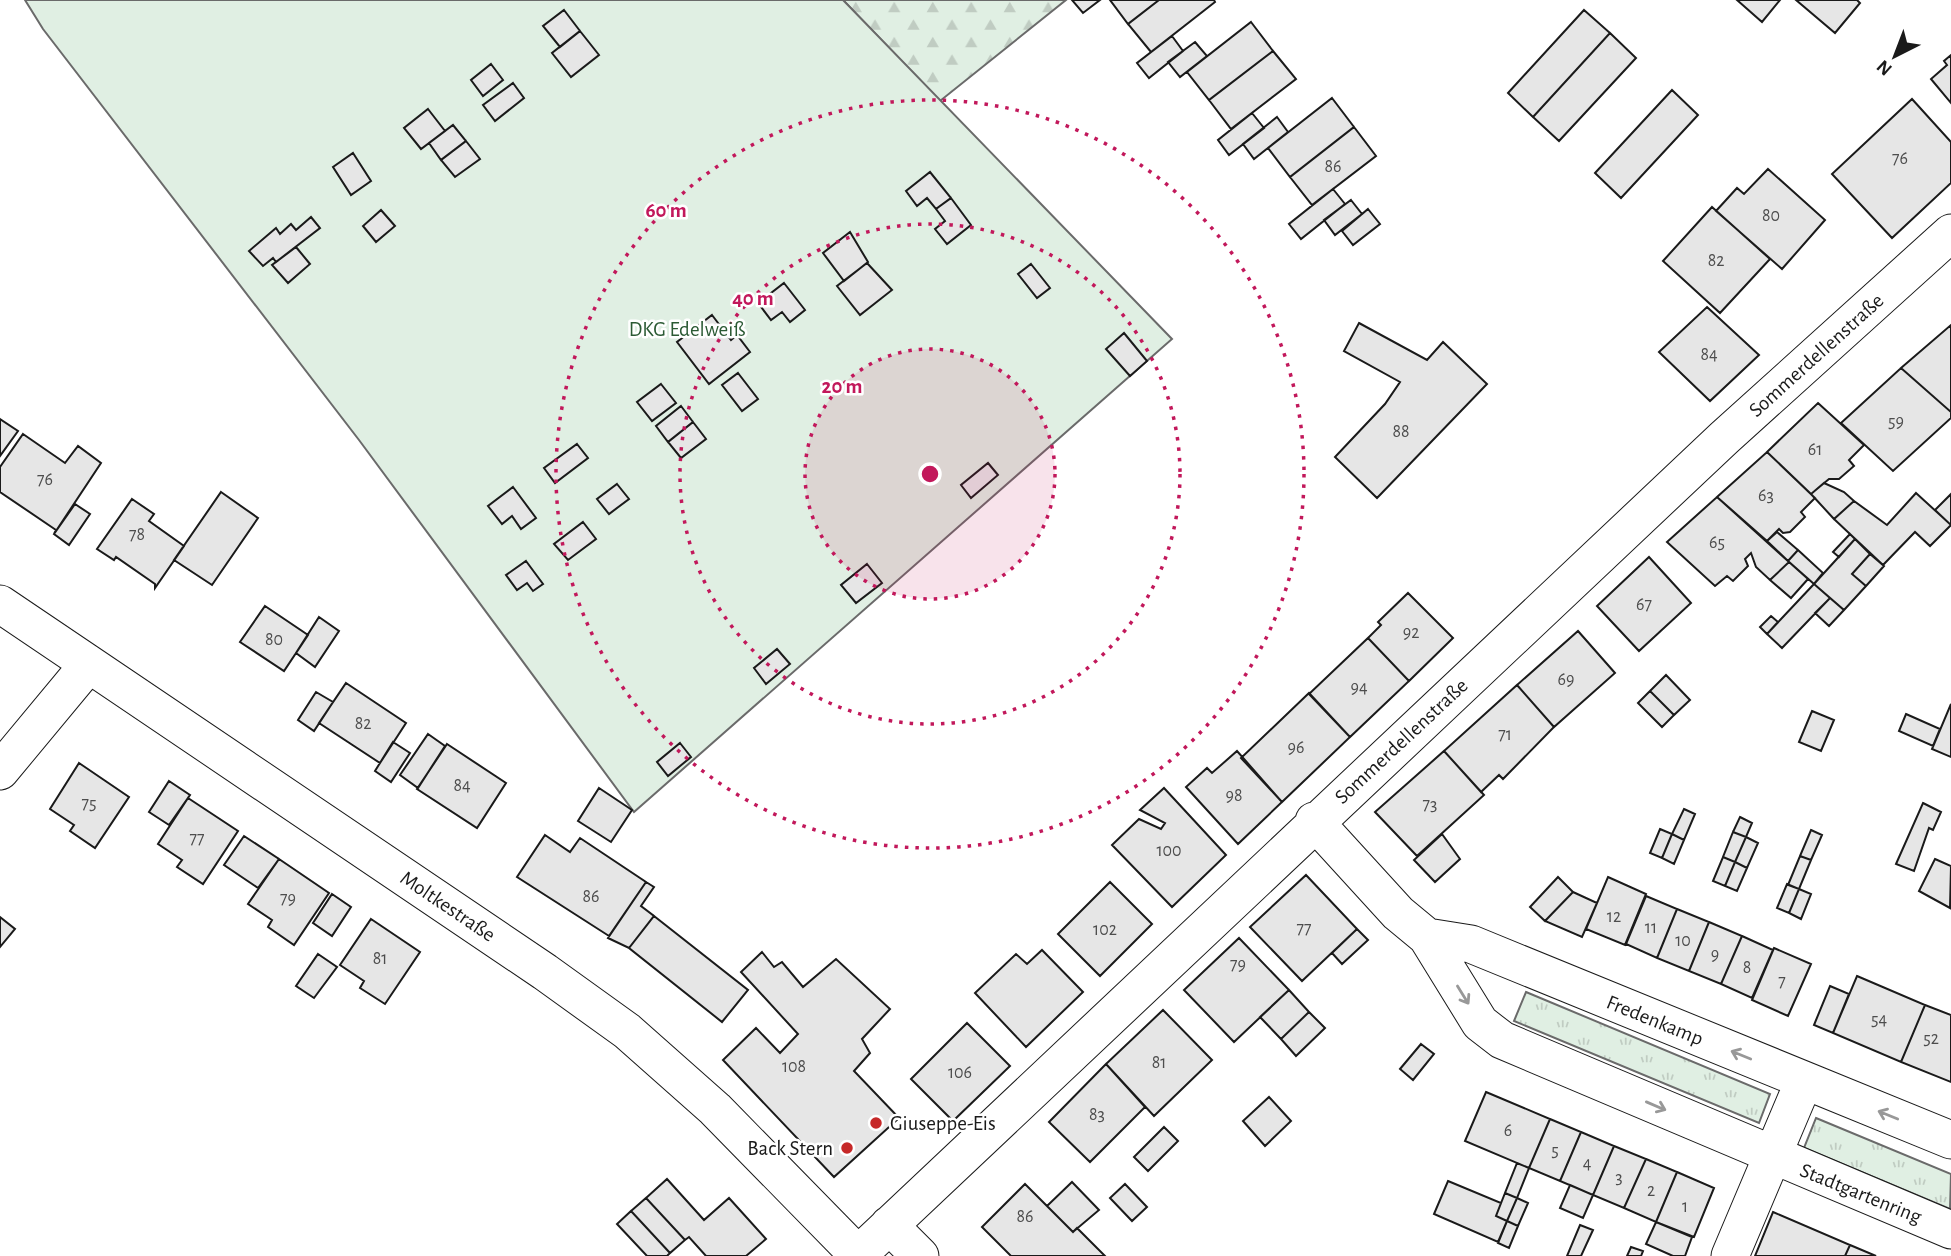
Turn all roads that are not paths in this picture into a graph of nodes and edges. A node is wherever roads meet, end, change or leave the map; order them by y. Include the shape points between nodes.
1 (1951, 233) edge
2 (0, 604) edge
3 (88, 665) junction
4 (0, 771) edge
5 (1314, 821) junction
6 (1427, 937) junction
7 (1804, 1081) junction
8 (1951, 1140) edge
9 (1772, 1156) junction
10 (889, 1224) junction
11 (1951, 1230) edge
12 (858, 1256) edge
13 (920, 1256) edge
14 (1730, 1256) edge

1 - 5 street, Sommerdellenstraße
2 - 3 street, Moltkestraße
3 - 4 street
3 - 12 street, Moltkestraße via 627,1031 715,1109
5 - 6 street via 1398,913
5 - 10 street, Sommerdellenstraße
7 -> 6 street, Fredenkamp via 1471,944
6 -> 9 street via 1480,1023 1502,1040
8 -> 7 street
7 - 9 street
9 - 11 street, Stadtgartenring
9 - 14 street
10 - 12 street, Sommerdellenstraße
10 - 13 street

